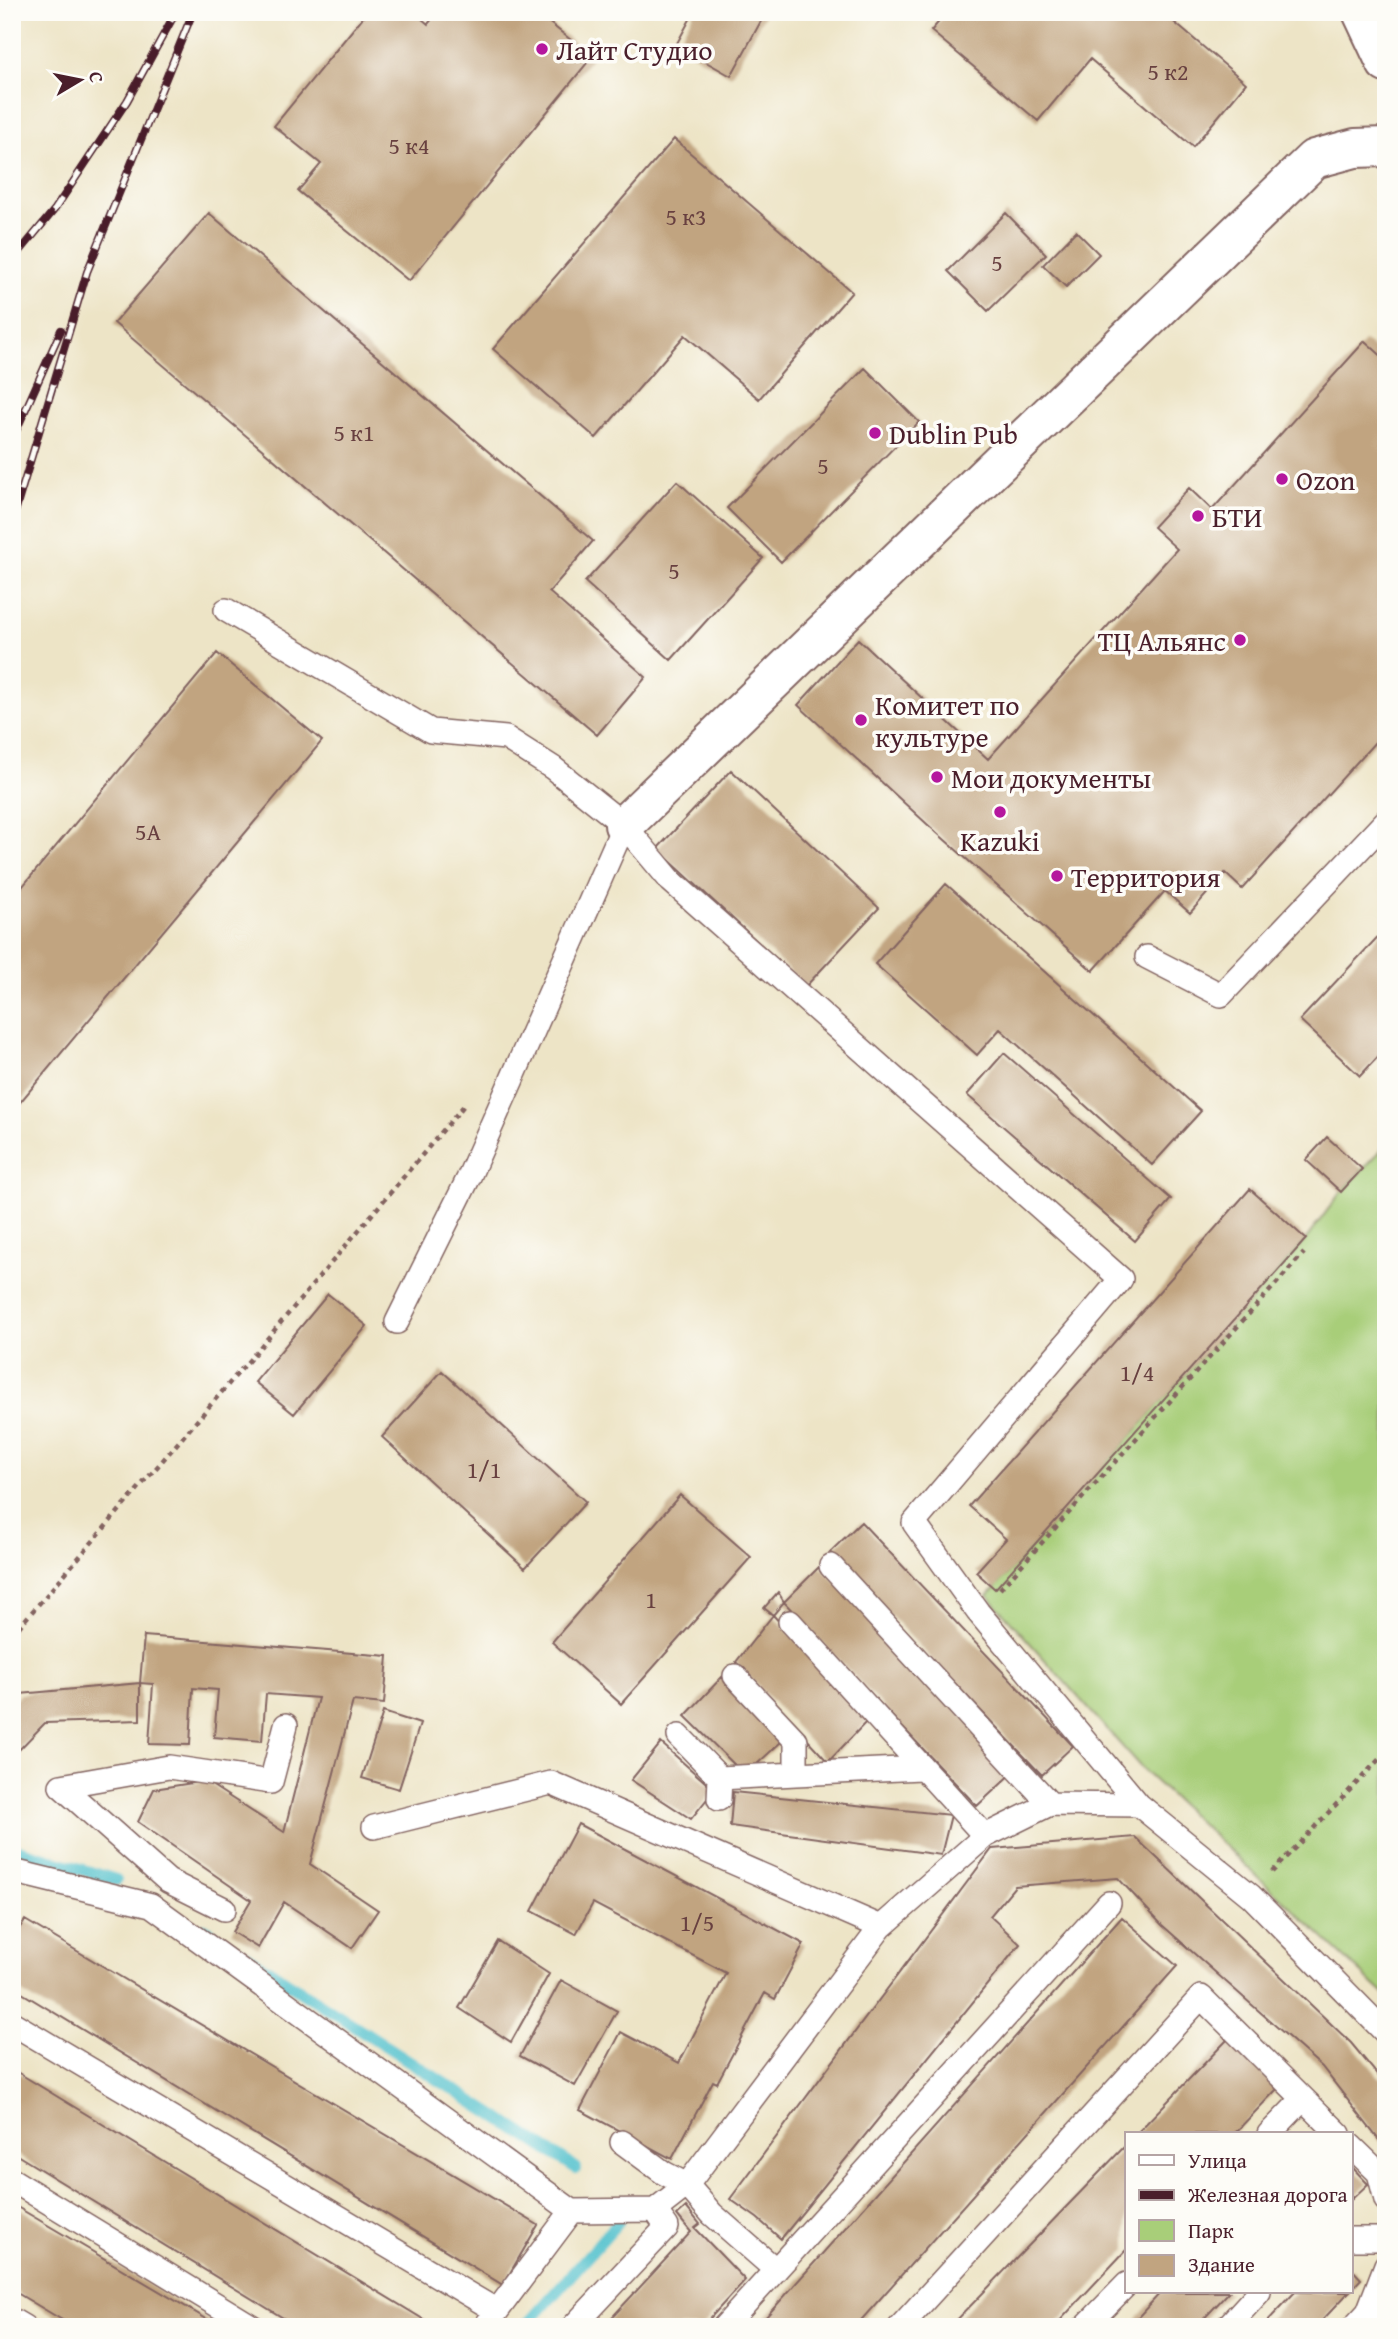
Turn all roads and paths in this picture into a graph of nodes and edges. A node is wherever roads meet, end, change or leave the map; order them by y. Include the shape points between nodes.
1 (1362, 12) edge
2 (1384, 53) edge
3 (1386, 147) edge
4 (226, 610) dead end
5 (1386, 821) edge
6 (624, 825) junction
7 (1147, 957) dead end
8 (467, 1101) dead end
9 (1304, 1252) dead end
10 (397, 1321) dead end
11 (831, 1566) dead end
12 (978, 1612) junction
13 (790, 1622) dead end
14 (12, 1635) edge
15 (735, 1676) dead end
16 (286, 1725) dead end
17 (679, 1736) dead end
18 (1386, 1752) edge
19 (921, 1768) junction
20 (796, 1774) junction
21 (1050, 1804) junction
22 (1139, 1804) junction
23 (374, 1828) dead end
24 (985, 1836) junction
25 (12, 1871) edge
26 (168, 1881) junction
27 (1251, 1896) junction
28 (1109, 1903) dead end
29 (151, 1905) junction
30 (224, 1909) dead end
31 (881, 1927) junction
32 (12, 2023) edge
33 (1386, 2033) edge
34 (1303, 2100) junction
35 (1271, 2132) edge
36 (1337, 2132) edge
37 (622, 2142) dead end
38 (1352, 2147) edge
39 (12, 2180) edge
40 (687, 2185) junction
41 (1386, 2200) edge
42 (655, 2210) junction
43 (572, 2211) junction
44 (1352, 2239) edge
45 (1386, 2239) edge
46 (1386, 2265) edge
47 (776, 2270) junction
48 (1125, 2286) edge
49 (1257, 2294) edge
50 (491, 2319) edge
51 (12, 2320) edge
52 (1367, 2322) edge
53 (24, 2327) edge
54 (253, 2327) edge
55 (573, 2327) edge
56 (724, 2327) edge
57 (900, 2327) edge
58 (1085, 2327) edge
59 (1227, 2327) edge

1 - 2 street
3 - 6 street via 1355,148 1314,159
4 - 6 lane via 431,731 506,738 553,768
5 - 7 lane via 1221,995
6 - 10 lane via 468,1179
6 - 12 lane via 671,881 1121,1279 914,1524
8 - 14 path
9 - 12 path
11 - 21 lane
12 - 22 lane
13 - 19 lane
15 - 20 lane via 796,1741
16 - 26 lane via 271,1782 169,1767 61,1786
17 - 20 lane via 720,1789
18 - 27 path
19 - 20 lane
19 - 24 lane
21 - 22 lane
21 - 24 lane
22 - 27 lane
23 - 31 lane via 551,1783
24 - 31 lane
25 - 29 lane
26 - 29 lane
26 - 30 lane
27 - 33 lane
28 - 47 lane
29 - 43 lane
31 - 40 lane
32 - 50 lane
34 - 35 lane
34 - 36 lane
34 - 57 lane via 1200,1997
37 - 40 lane
38 - 41 lane via 1380,2173
39 - 54 lane
40 - 42 lane
40 - 47 lane via 712,2214
42 - 43 lane
42 - 55 lane via 667,2227
43 - 50 lane
44 - 45 lane
46 - 52 lane
47 - 56 lane
48 - 58 lane
49 - 59 lane
51 - 53 lane

